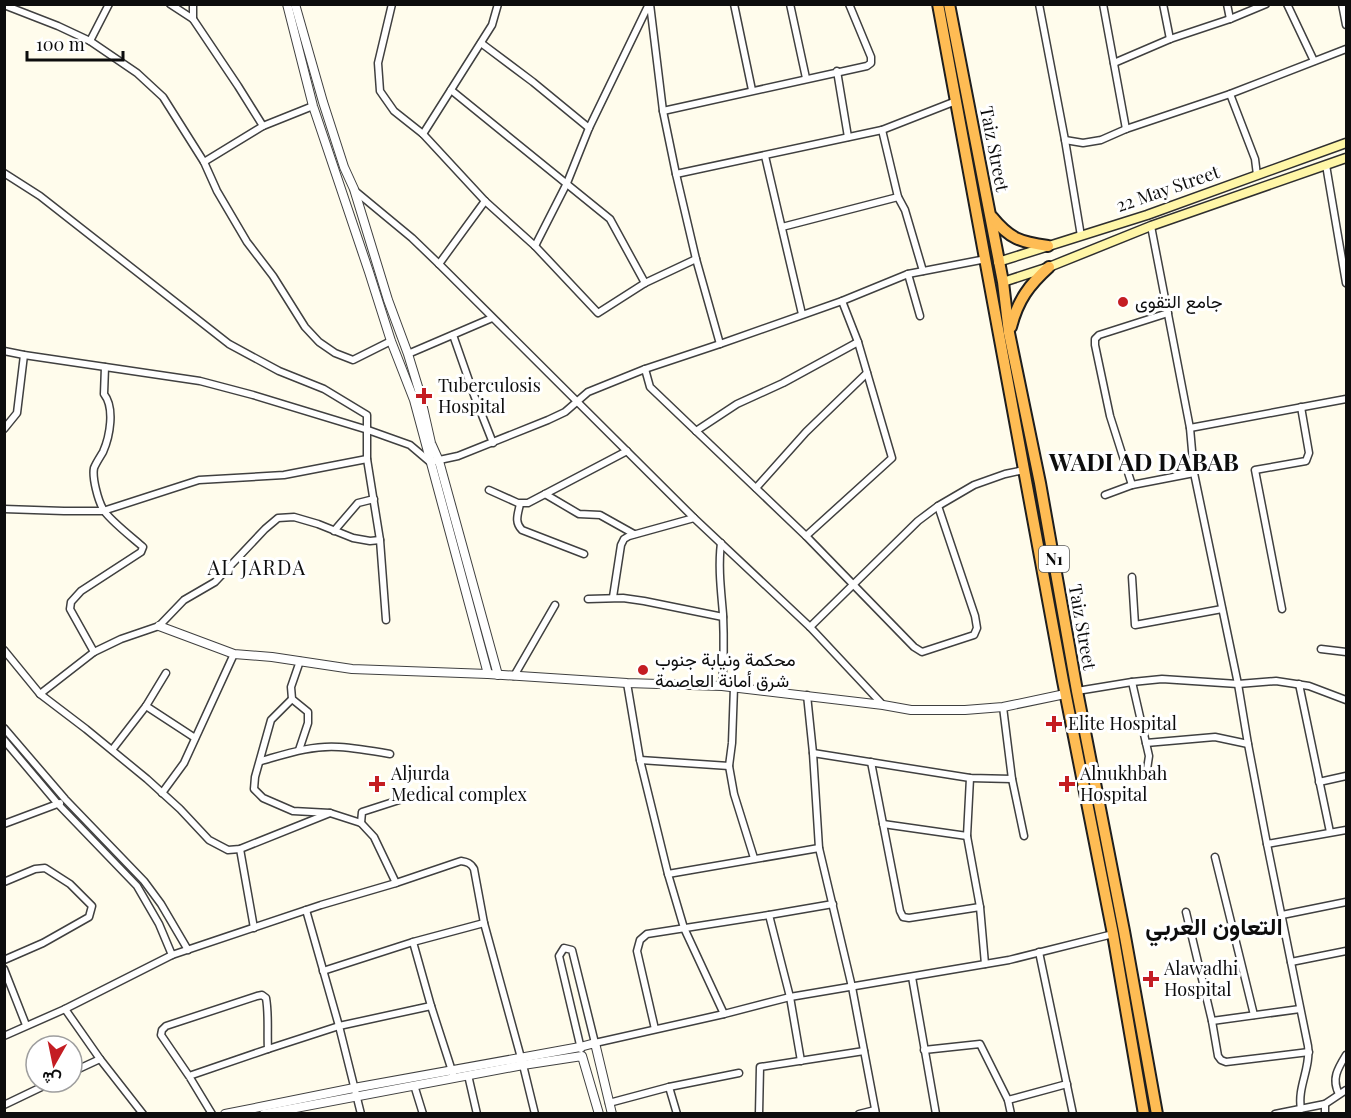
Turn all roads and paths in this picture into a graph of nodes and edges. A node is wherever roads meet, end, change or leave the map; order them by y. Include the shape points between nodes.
1 (109, 4) edge
2 (170, 4) edge
3 (193, 4) edge
4 (287, 4) edge
5 (295, 4) edge
6 (392, 4) edge
7 (498, 4) edge
8 (649, 4) edge
9 (734, 4) edge
10 (790, 4) edge
11 (849, 4) edge
12 (938, 4) edge
13 (949, 4) edge
14 (1039, 4) edge
15 (1103, 4) edge
16 (1163, 4) edge
17 (1227, 4) edge
18 (1266, 4) edge
19 (1287, 4) edge
20 (1342, 4) edge
21 (4, 5) edge
22 (193, 19) junction
23 (1230, 19) junction
24 (1347, 25) edge
25 (1170, 39) junction
26 (90, 41) junction
27 (481, 43) junction
28 (1347, 49) edge
29 (1314, 61) junction
30 (1114, 63) junction
31 (837, 71) junction
32 (806, 78) junction
33 (451, 90) junction
34 (752, 90) junction
35 (1230, 94) junction
36 (957, 101) junction
37 (313, 106) junction
38 (663, 111) junction
39 (263, 126) junction
40 (589, 128) junction
41 (1126, 129) junction
42 (882, 130) junction
43 (423, 134) junction
44 (848, 136) junction
45 (1065, 140) junction
46 (1347, 143) edge
47 (765, 156) junction
48 (1347, 158) edge
49 (204, 162) junction
50 (1326, 165) junction
51 (4, 173) edge
52 (676, 174) junction
53 (1257, 174) junction
54 (567, 183) junction
55 (1262, 188) junction
56 (354, 189) junction
57 (341, 190) junction
58 (898, 197) junction
59 (484, 201) junction
60 (1147, 214) junction
61 (990, 215) junction
62 (782, 226) junction
63 (1151, 226) junction
64 (1081, 236) junction
65 (535, 246) junction
66 (1048, 246) junction
67 (696, 259) junction
68 (986, 259) junction
69 (998, 262) junction
70 (439, 264) junction
71 (1049, 267) junction
72 (923, 271) junction
73 (908, 274) junction
74 (1003, 282) junction
75 (645, 283) junction
76 (1347, 283) edge
77 (842, 301) junction
78 (1168, 313) junction
79 (802, 314) junction
80 (920, 316) dead end
81 (492, 318) junction
82 (1009, 333) junction
83 (453, 335) junction
84 (391, 341) junction
85 (858, 342) junction
86 (720, 344) junction
87 (4, 351) edge
88 (408, 354) junction
89 (24, 355) junction
90 (105, 367) junction
91 (645, 369) junction
92 (867, 373) junction
93 (1347, 399) edge
94 (577, 402) junction
95 (1301, 407) junction
96 (1190, 428) junction
97 (4, 429) edge
98 (368, 430) junction
99 (696, 431) junction
100 (492, 442) junction
101 (627, 451) junction
102 (367, 459) junction
103 (439, 461) junction
104 (430, 462) junction
105 (1024, 470) junction
106 (1194, 473) junction
107 (1040, 483) junction
108 (1132, 485) junction
109 (1028, 486) junction
110 (756, 488) junction
111 (489, 490) dead end
112 (545, 494) junction
113 (1105, 495) dead end
114 (374, 499) junction
115 (520, 504) junction
116 (938, 506) junction
117 (4, 509) edge
118 (103, 511) junction
119 (694, 518) junction
120 (334, 531) junction
121 (635, 534) junction
122 (806, 536) junction
123 (380, 540) junction
124 (720, 543) junction
125 (584, 554) dead end
126 (1132, 576) dead end
127 (854, 584) junction
128 (613, 597) junction
129 (588, 599) dead end
130 (555, 605) dead end
131 (1222, 609) junction
132 (1282, 609) dead end
133 (723, 617) junction
134 (386, 620) dead end
135 (159, 626) junction
136 (810, 627) junction
137 (1321, 649) dead end
138 (4, 650) edge
139 (94, 652) junction
140 (1347, 652) edge
141 (234, 654) junction
142 (300, 661) junction
143 (166, 673) dead end
144 (488, 674) junction
145 (498, 675) junction
146 (514, 676) junction
147 (1132, 682) junction
148 (627, 684) junction
149 (1238, 684) junction
150 (1299, 684) junction
151 (722, 686) junction
152 (734, 687) junction
153 (1077, 692) junction
154 (40, 694) junction
155 (1065, 694) junction
156 (807, 695) junction
157 (292, 699) junction
158 (1347, 700) edge
159 (882, 705) junction
160 (146, 706) junction
161 (1003, 707) junction
162 (4, 728) edge
163 (195, 738) junction
164 (4, 740) edge
165 (1146, 742) junction
166 (1248, 744) junction
167 (112, 750) junction
168 (299, 750) junction
169 (813, 753) junction
170 (390, 754) dead end
171 (640, 760) junction
172 (261, 761) junction
173 (871, 762) junction
174 (729, 766) junction
175 (1146, 776) dead end
176 (1347, 776) edge
177 (970, 778) junction
178 (1012, 779) junction
179 (1319, 782) junction
180 (162, 793) junction
181 (421, 793) dead end
182 (65, 799) junction
183 (58, 804) junction
184 (330, 813) junction
185 (361, 823) junction
186 (4, 824) edge
187 (883, 824) junction
188 (1347, 830) edge
189 (1329, 832) junction
190 (967, 836) junction
191 (1024, 836) dead end
192 (1267, 844) junction
193 (819, 848) junction
194 (240, 849) junction
195 (1215, 857) dead end
196 (754, 858) junction
197 (668, 874) junction
198 (4, 882) edge
199 (396, 883) junction
200 (1347, 902) edge
201 (833, 904) junction
202 (980, 907) junction
203 (306, 910) junction
204 (1185, 912) dead end
205 (769, 915) junction
206 (1282, 915) junction
207 (484, 923) junction
208 (254, 928) junction
209 (684, 928) junction
210 (1113, 934) junction
211 (413, 942) junction
212 (188, 950) junction
213 (1347, 951) edge
214 (1039, 952) junction
215 (172, 955) junction
216 (4, 960) edge
217 (1291, 962) junction
218 (985, 964) junction
219 (4, 969) edge
220 (323, 971) junction
221 (912, 977) junction
222 (852, 987) junction
223 (790, 997) junction
224 (431, 1006) junction
225 (65, 1009) junction
226 (1300, 1009) junction
227 (724, 1014) junction
228 (1254, 1015) junction
229 (1212, 1021) junction
230 (26, 1026) junction
231 (339, 1026) junction
232 (655, 1029) junction
233 (4, 1036) edge
234 (595, 1043) junction
235 (268, 1049) junction
236 (924, 1050) junction
237 (581, 1051) junction
238 (597, 1052) junction
239 (864, 1052) junction
240 (1309, 1052) junction
241 (1347, 1055) edge
242 (100, 1059) junction
243 (522, 1061) junction
244 (801, 1061) junction
245 (84, 1066) edge
246 (739, 1073) dead end
247 (453, 1074) junction
248 (468, 1075) junction
249 (189, 1077) junction
250 (1067, 1084) junction
251 (414, 1085) junction
252 (669, 1087) junction
253 (1347, 1090) edge
254 (355, 1092) junction
255 (27, 1094) edge
256 (1339, 1094) junction
257 (1008, 1100) junction
258 (609, 1103) junction
259 (1325, 1104) junction
260 (4, 1105) edge
261 (1301, 1109) junction
262 (293, 1111) edge
263 (876, 1112) edge
264 (143, 1113) edge
265 (212, 1113) edge
266 (225, 1113) edge
267 (264, 1113) edge
268 (361, 1113) edge
269 (423, 1113) edge
270 (477, 1113) edge
271 (535, 1113) edge
272 (599, 1113) edge
273 (612, 1113) edge
274 (677, 1113) edge
275 (759, 1113) edge
276 (860, 1113) edge
277 (936, 1113) edge
278 (1011, 1113) edge
279 (1073, 1113) edge
280 (1144, 1113) edge
281 (1157, 1113) edge
282 (1275, 1113) edge
283 (1325, 1113) edge

1 - 26 street
2 - 22 street
3 - 22 street
4 - 37 street
5 - 56 street via 323,102
6 - 43 street via 378,63 380,91 394,111
7 - 27 street
8 - 38 street
8 - 40 street
9 - 34 street
10 - 32 street
11 - 31 street via 871,63
12 - 36 highway, Taiz Street / N1
13 - 61 highway, Taiz Street / N1
14 - 45 street
15 - 30 street
16 - 25 street
17 - 23 street
18 - 23 street
19 - 29 street
20 - 24 street
21 - 26 street
22 - 39 street
23 - 25 street
25 - 30 street
26 - 49 street via 137,73 163,97
27 - 33 street
27 - 40 street
28 - 29 street
29 - 35 street
30 - 41 street
31 - 32 street
31 - 44 street
32 - 34 street
33 - 43 street
33 - 54 street
34 - 38 street
35 - 41 street
35 - 53 street
36 - 42 street
36 - 68 highway, Taiz Street / N1
37 - 39 street
37 - 57 street
38 - 52 street
39 - 49 street
40 - 54 street
41 - 45 street via 1101,140
42 - 44 street
42 - 58 street
43 - 59 street
44 - 47 street
45 - 64 street
46 - 53 main road, 22 May Street
47 - 52 street
47 - 62 street
48 - 50 main road, 22 May Street
49 - 84 street via 247,242 319,342 353,360
50 - 55 main road, 22 May Street
50 - 76 street
51 - 98 street via 229,344 324,389 367,415
52 - 67 street
53 - 55 main road
53 - 60 main road, 22 May Street
54 - 65 street
54 - 75 street via 610,219
55 - 63 main road, 22 May Street
56 - 57 street
56 - 70 street
56 - 88 street
57 - 84 street
58 - 62 street
58 - 72 street
59 - 65 street
59 - 70 street
60 - 63 main road
60 - 64 main road, 22 May Street
61 - 66 highway via 1010,236
61 - 69 highway, Taiz Street / N1
62 - 79 street
63 - 71 main road, 22 May Street
63 - 78 street
64 - 66 main road, 22 May Street
65 - 75 street via 598,313
66 - 69 main road, 22 May Street
67 - 75 street
67 - 86 street
68 - 72 street
68 - 105 highway, Taiz Street / N1
69 - 74 highway, Taiz Street / N1
70 - 81 street
71 - 74 main road, 22 May Street
71 - 82 highway via 1022,297
72 - 73 street
73 - 77 street
73 - 80 street
74 - 82 highway, Taiz Street / N1
77 - 79 street
77 - 85 street
78 - 96 street
78 - 108 street via 1095,339 1110,416
79 - 86 street
81 - 83 street
81 - 94 street
82 - 107 highway, Taiz Street / N1
83 - 88 street
83 - 100 street
84 - 104 street via 414,400
85 - 92 street
85 - 99 street via 737,404
86 - 91 street
87 - 89 street
88 - 103 street
89 - 90 street
89 - 97 street via 17,413
90 - 98 street via 200,381
90 - 118 street via 104,394 110,405 110,423 94,469
91 - 94 street via 588,392
91 - 99 street via 650,387
92 - 110 street
92 - 122 street via 892,458
93 - 95 street
94 - 100 street via 565,412
94 - 101 street
95 - 96 street
95 - 132 street via 1309,453 1306,461 1255,470
96 - 106 street
98 - 102 street
98 - 104 street via 410,445
99 - 110 street
100 - 103 street
101 - 112 street
101 - 119 street
102 - 114 street
102 - 118 street via 284,475 199,480
103 - 104 street
103 - 145 street
104 - 144 street
105 - 109 highway, Taiz Street / N1
105 - 116 street via 974,485
106 - 108 street
106 - 131 street
107 - 109 highway
107 - 153 highway, Taiz Street / N1
108 - 113 street
109 - 155 highway, Taiz Street / N1
110 - 122 street
111 - 115 street
112 - 115 street
112 - 121 street via 579,514 600,515
114 - 120 street via 358,502
114 - 123 street
115 - 125 street via 516,520 522,530
116 - 127 street
116 - 127 street via 975,616 974,635 922,652
117 - 118 street
118 - 139 street via 143,548 71,602 70,609
119 - 121 street
119 - 124 street
120 - 123 street via 353,538
120 - 135 street via 294,516 278,518 215,582 184,600
121 - 128 street via 622,543
122 - 127 street
123 - 134 street
124 - 133 street
124 - 136 street
126 - 131 street via 1135,625
127 - 136 street
128 - 129 street
128 - 133 street
130 - 146 street
131 - 149 street
133 - 151 street
135 - 139 street
135 - 141 street
136 - 159 street
137 - 140 street
138 - 154 street
139 - 154 street
141 - 142 street
141 - 163 street
142 - 144 street via 352,669
142 - 157 street via 291,687
143 - 160 street
144 - 145 street
145 - 146 street
146 - 148 street
147 - 149 street via 1162,679
147 - 153 street
147 - 165 street
148 - 151 street
148 - 171 street
149 - 150 street
149 - 166 street
150 - 158 street
150 - 179 street
151 - 152 street
152 - 156 street
152 - 174 street
153 - 155 highway
153 - 281 highway, Taiz Street / N1
154 - 167 street
155 - 161 street
155 - 210 highway, Taiz Street / N1
156 - 159 street
156 - 169 street
157 - 168 street via 308,712
157 - 172 street via 271,720
159 - 161 street via 911,710
160 - 163 street
160 - 167 street
161 - 178 street
162 - 182 street
163 - 180 street via 184,763
164 - 183 street
165 - 166 street via 1215,737
165 - 175 street
166 - 192 street
167 - 180 street
168 - 170 street via 338,747
168 - 172 street
169 - 173 street
169 - 193 street
171 - 174 street
171 - 197 street
172 - 184 street via 254,789 263,798 292,811
173 - 177 street
173 - 187 street
174 - 196 street
176 - 179 street
177 - 178 street
177 - 190 street
178 - 191 street
179 - 189 street
180 - 194 street via 209,840 228,850
181 - 185 street via 362,812
182 - 183 street
182 - 212 street via 144,881
183 - 186 street
183 - 215 street via 137,886
184 - 185 street
184 - 194 street
185 - 199 street via 374,837
187 - 190 street
187 - 202 street via 903,917
188 - 189 street
189 - 192 street
190 - 202 street
192 - 206 street
193 - 196 street
193 - 201 street
194 - 208 street
195 - 228 street
196 - 197 street
197 - 209 street
198 - 216 street via 45,868 70,884 92,906 89,917
199 - 203 street
199 - 207 street via 467,862 474,869
200 - 206 street
201 - 205 street
201 - 222 street
202 - 218 street
203 - 208 street
203 - 220 street
204 - 229 street
205 - 209 street
205 - 223 street
206 - 217 street
207 - 211 street
207 - 243 street
208 - 212 street
209 - 227 street
209 - 232 street via 647,934 640,940 637,951
210 - 214 street
210 - 280 highway, Taiz Street / N1
211 - 220 street
211 - 224 street
212 - 215 street
213 - 217 street
214 - 218 street
214 - 250 street
215 - 225 street
217 - 226 street
218 - 221 street
219 - 230 street
220 - 231 street
221 - 222 street
221 - 236 street
222 - 223 street
222 - 239 street
223 - 227 street
223 - 244 street
224 - 231 street
224 - 247 street
225 - 230 street
225 - 242 street
226 - 228 street
226 - 240 street
227 - 232 street
228 - 229 street
229 - 240 street via 1218,1056 1226,1062
230 - 233 street
231 - 235 street
231 - 254 street
232 - 234 street
234 - 237 street
234 - 237 street via 572,950 564,948 560,956
234 - 238 street
235 - 249 street
235 - 249 street via 268,1012 262,995 166,1026 161,1035
236 - 257 street via 980,1044
236 - 277 street
237 - 238 street
237 - 243 street
237 - 272 street
238 - 258 street
239 - 244 street
239 - 263 street
240 - 261 street via 1300,1094
241 - 256 street via 1336,1074
242 - 245 street
242 - 264 street
243 - 247 street
243 - 248 street
243 - 271 street
244 - 275 street via 760,1067
246 - 252 street
247 - 248 street
247 - 251 street
247 - 254 street
248 - 270 street
249 - 265 street
250 - 257 street
250 - 279 street
251 - 254 street
251 - 269 street
252 - 258 street
252 - 274 street
253 - 256 street
254 - 262 street
254 - 266 street
254 - 268 street
255 - 260 street
256 - 259 street
257 - 278 street
258 - 273 street
259 - 261 street
259 - 283 street
261 - 282 street
262 - 267 street
263 - 276 street

